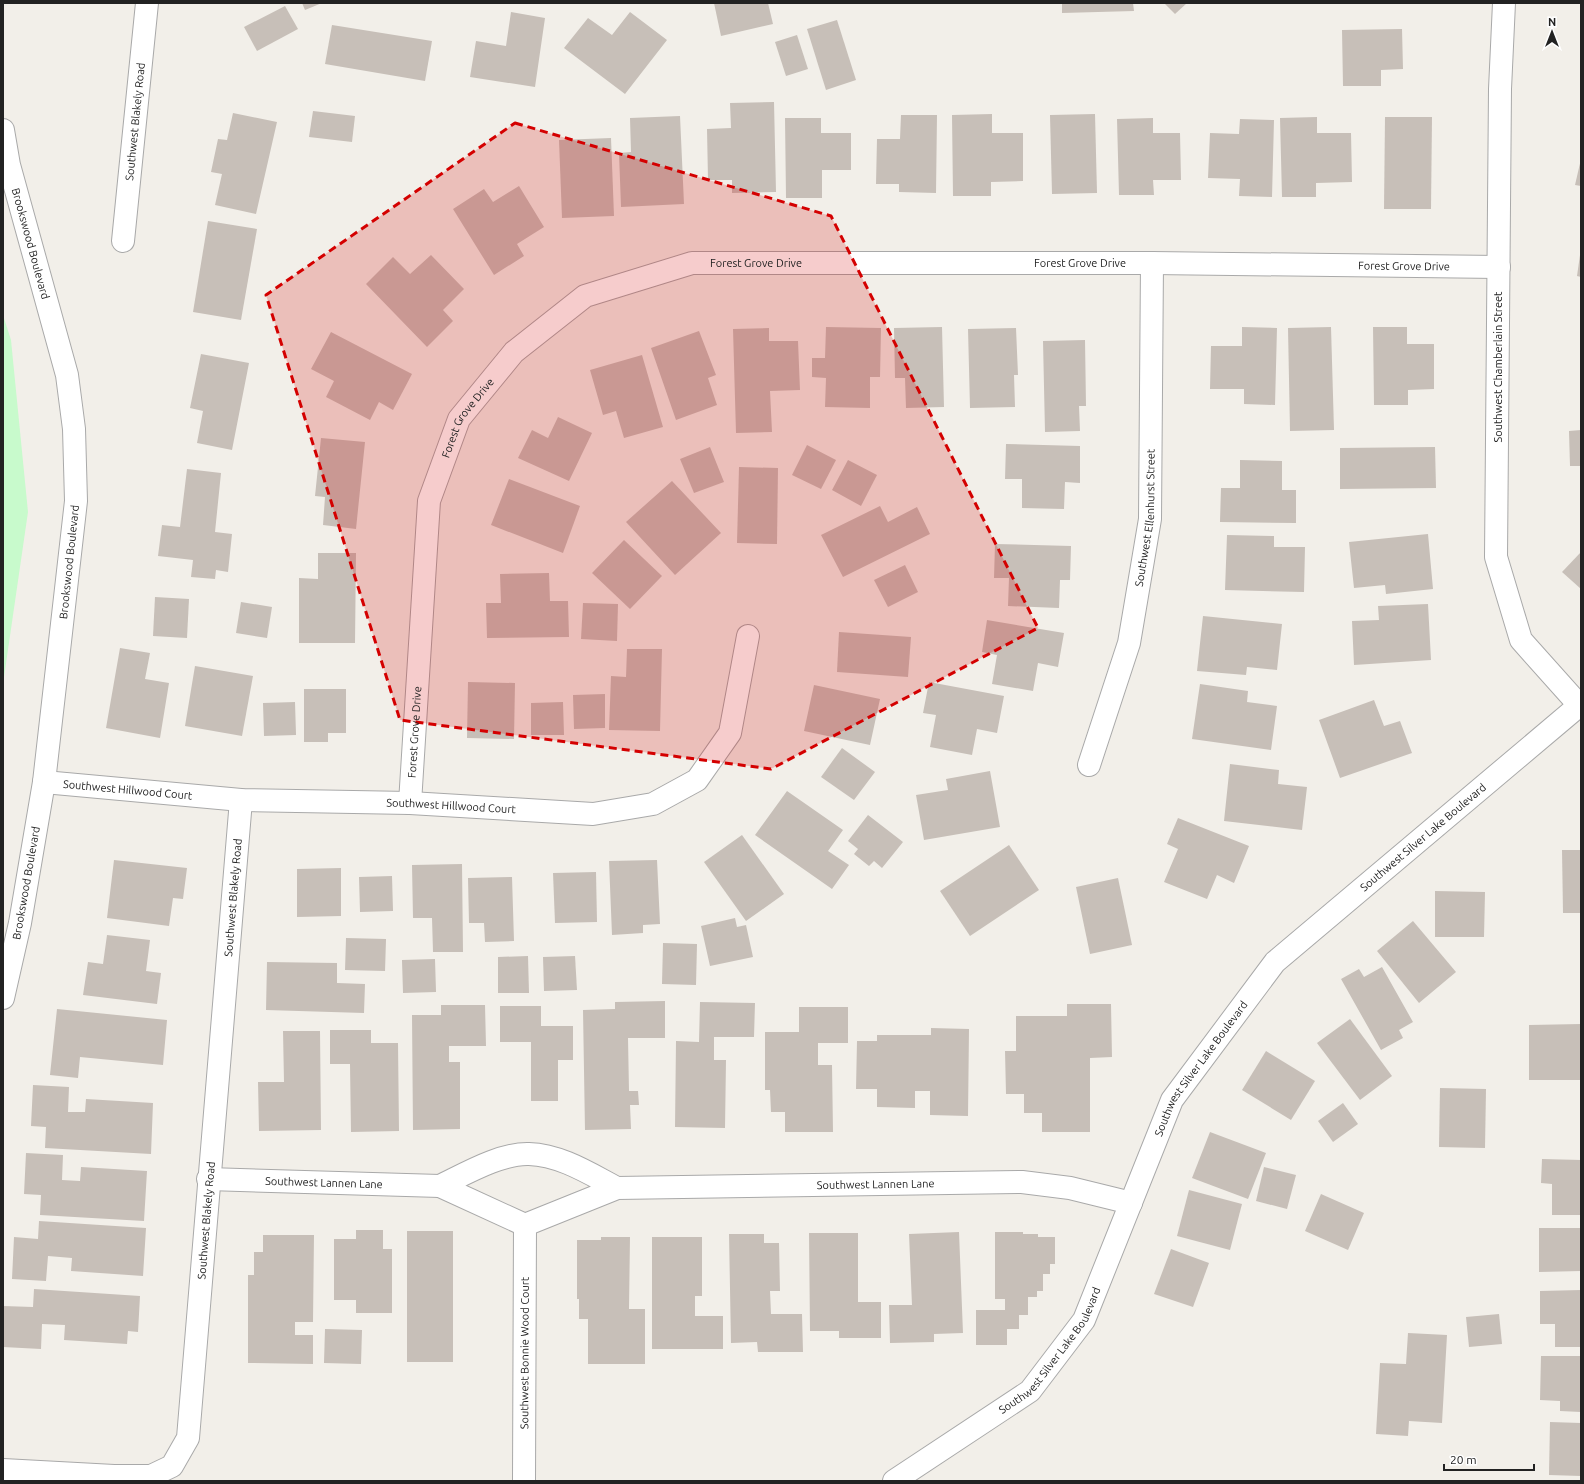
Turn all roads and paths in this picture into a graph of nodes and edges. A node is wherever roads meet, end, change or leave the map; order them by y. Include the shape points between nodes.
1 (147, 3) edge
2 (1504, 3) edge
3 (3, 130) edge
4 (123, 241) dead end
5 (1152, 263) junction
6 (1499, 267) junction
7 (748, 636) dead end
8 (1580, 705) edge
9 (1089, 765) dead end
10 (44, 782) junction
11 (241, 800) junction
12 (410, 803) junction
13 (3, 998) edge
14 (208, 1179) junction
15 (440, 1186) junction
16 (618, 1188) junction
17 (1131, 1203) junction
18 (525, 1225) junction
19 (3, 1470) edge
20 (524, 1481) edge
21 (894, 1481) edge

1 - 4 street, Southwest Blakely Road
2 - 6 street, Southwest Chamberlain Street via 1500,89
3 - 10 street, Brookswood Boulevard via 9,165 67,376 74,429 76,501
5 - 6 street, Forest Grove Drive
5 - 9 street, Southwest Ellenhurst Street via 1150,519 1129,643
5 - 12 street, Forest Grove Drive via 692,263 585,296 514,352 459,419 429,501
6 - 8 street, Southwest Chamberlain Street via 1496,557 1521,640
7 - 12 street, Southwest Hillwood Court via 730,733 697,780 653,804 593,814
8 - 17 street, Southwest Silver Lake Boulevard via 1275,962 1172,1100
10 - 11 street, Southwest Hillwood Court
10 - 13 street, Brookswood Boulevard via 20,923
11 - 12 street, Southwest Hillwood Court
11 - 14 street, Southwest Blakely Road
14 - 15 street, Southwest Lannen Lane
14 - 19 street, Southwest Blakely Road via 188,1438 172,1466 151,1476
15 - 16 street, Southwest Lannen Lane via 483,1164 529,1154 573,1165
15 - 18 street, Southwest Lannen Lane
16 - 17 street, Southwest Lannen Lane via 1022,1182 1070,1188
16 - 18 street, Southwest Lannen Lane
17 - 21 street, Southwest Silver Lake Boulevard via 1084,1320 1030,1391
18 - 20 street, Southwest Bonnie Wood Court

